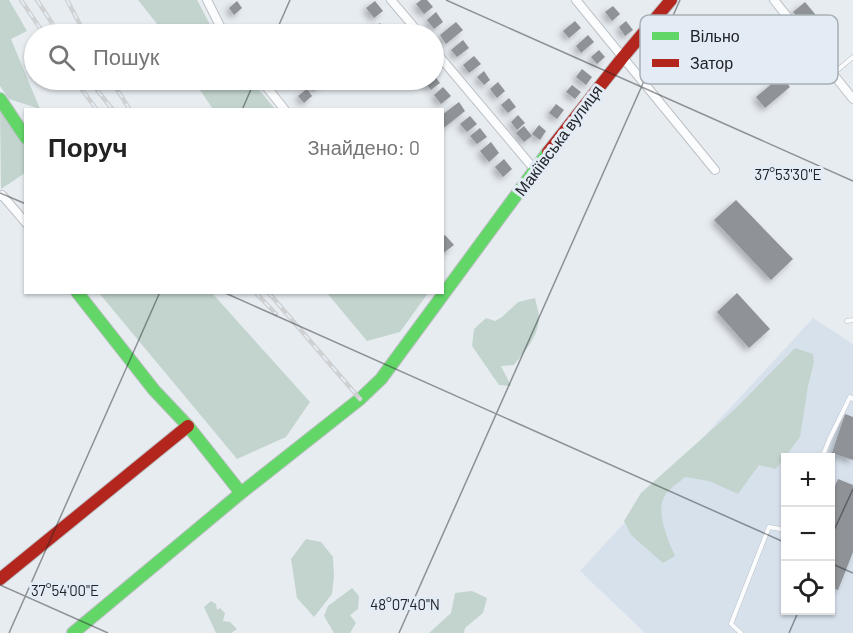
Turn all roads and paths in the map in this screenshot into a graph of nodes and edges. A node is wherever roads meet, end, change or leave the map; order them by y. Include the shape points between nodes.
1 (207, 0) edge
2 (391, 0) edge
3 (576, 0) edge
4 (671, 0) edge
5 (774, 0) edge
6 (658, 15) edge
7 (786, 15) edge
8 (219, 24) edge
9 (411, 24) edge
10 (640, 37) edge
11 (623, 57) junction
12 (853, 57) edge
13 (444, 62) edge
14 (838, 70) edge
15 (640, 78) edge
16 (838, 82) edge
17 (645, 84) edge
18 (269, 90) edge
19 (0, 99) edge
20 (853, 99) edge
21 (283, 108) edge
22 (24, 135) edge
23 (535, 170) junction
24 (715, 170) dead end
25 (0, 196) edge
26 (24, 221) edge
27 (446, 281) edge
28 (79, 294) edge
29 (437, 294) edge
30 (853, 320) edge
31 (847, 321) dead end
32 (853, 399) edge
33 (188, 426) junction
34 (824, 453) edge
35 (241, 493) junction
36 (781, 529) edge
37 (0, 579) edge
38 (73, 633) edge
39 (741, 633) edge

1 - 8 street
2 - 9 street
3 - 11 street
4 - 6 main road, Макіївська вулиця
5 - 7 street
10 - 11 main road, Макіївська вулиця
11 - 15 street
11 - 23 main road, Макіївська вулиця
12 - 14 lane
13 - 23 street
16 - 20 street
17 - 24 street
18 - 21 street
19 - 22 main road
23 - 27 main road, Макіївська вулиця
25 - 26 street
28 - 33 main road via 154,390
29 - 35 main road, Макіївська вулиця via 372,388
30 - 31 lane
32 - 34 lane via 850,398
33 - 35 main road
33 - 37 main road
35 - 38 main road, Макіївська вулиця
36 - 39 lane via 770,527 731,624

